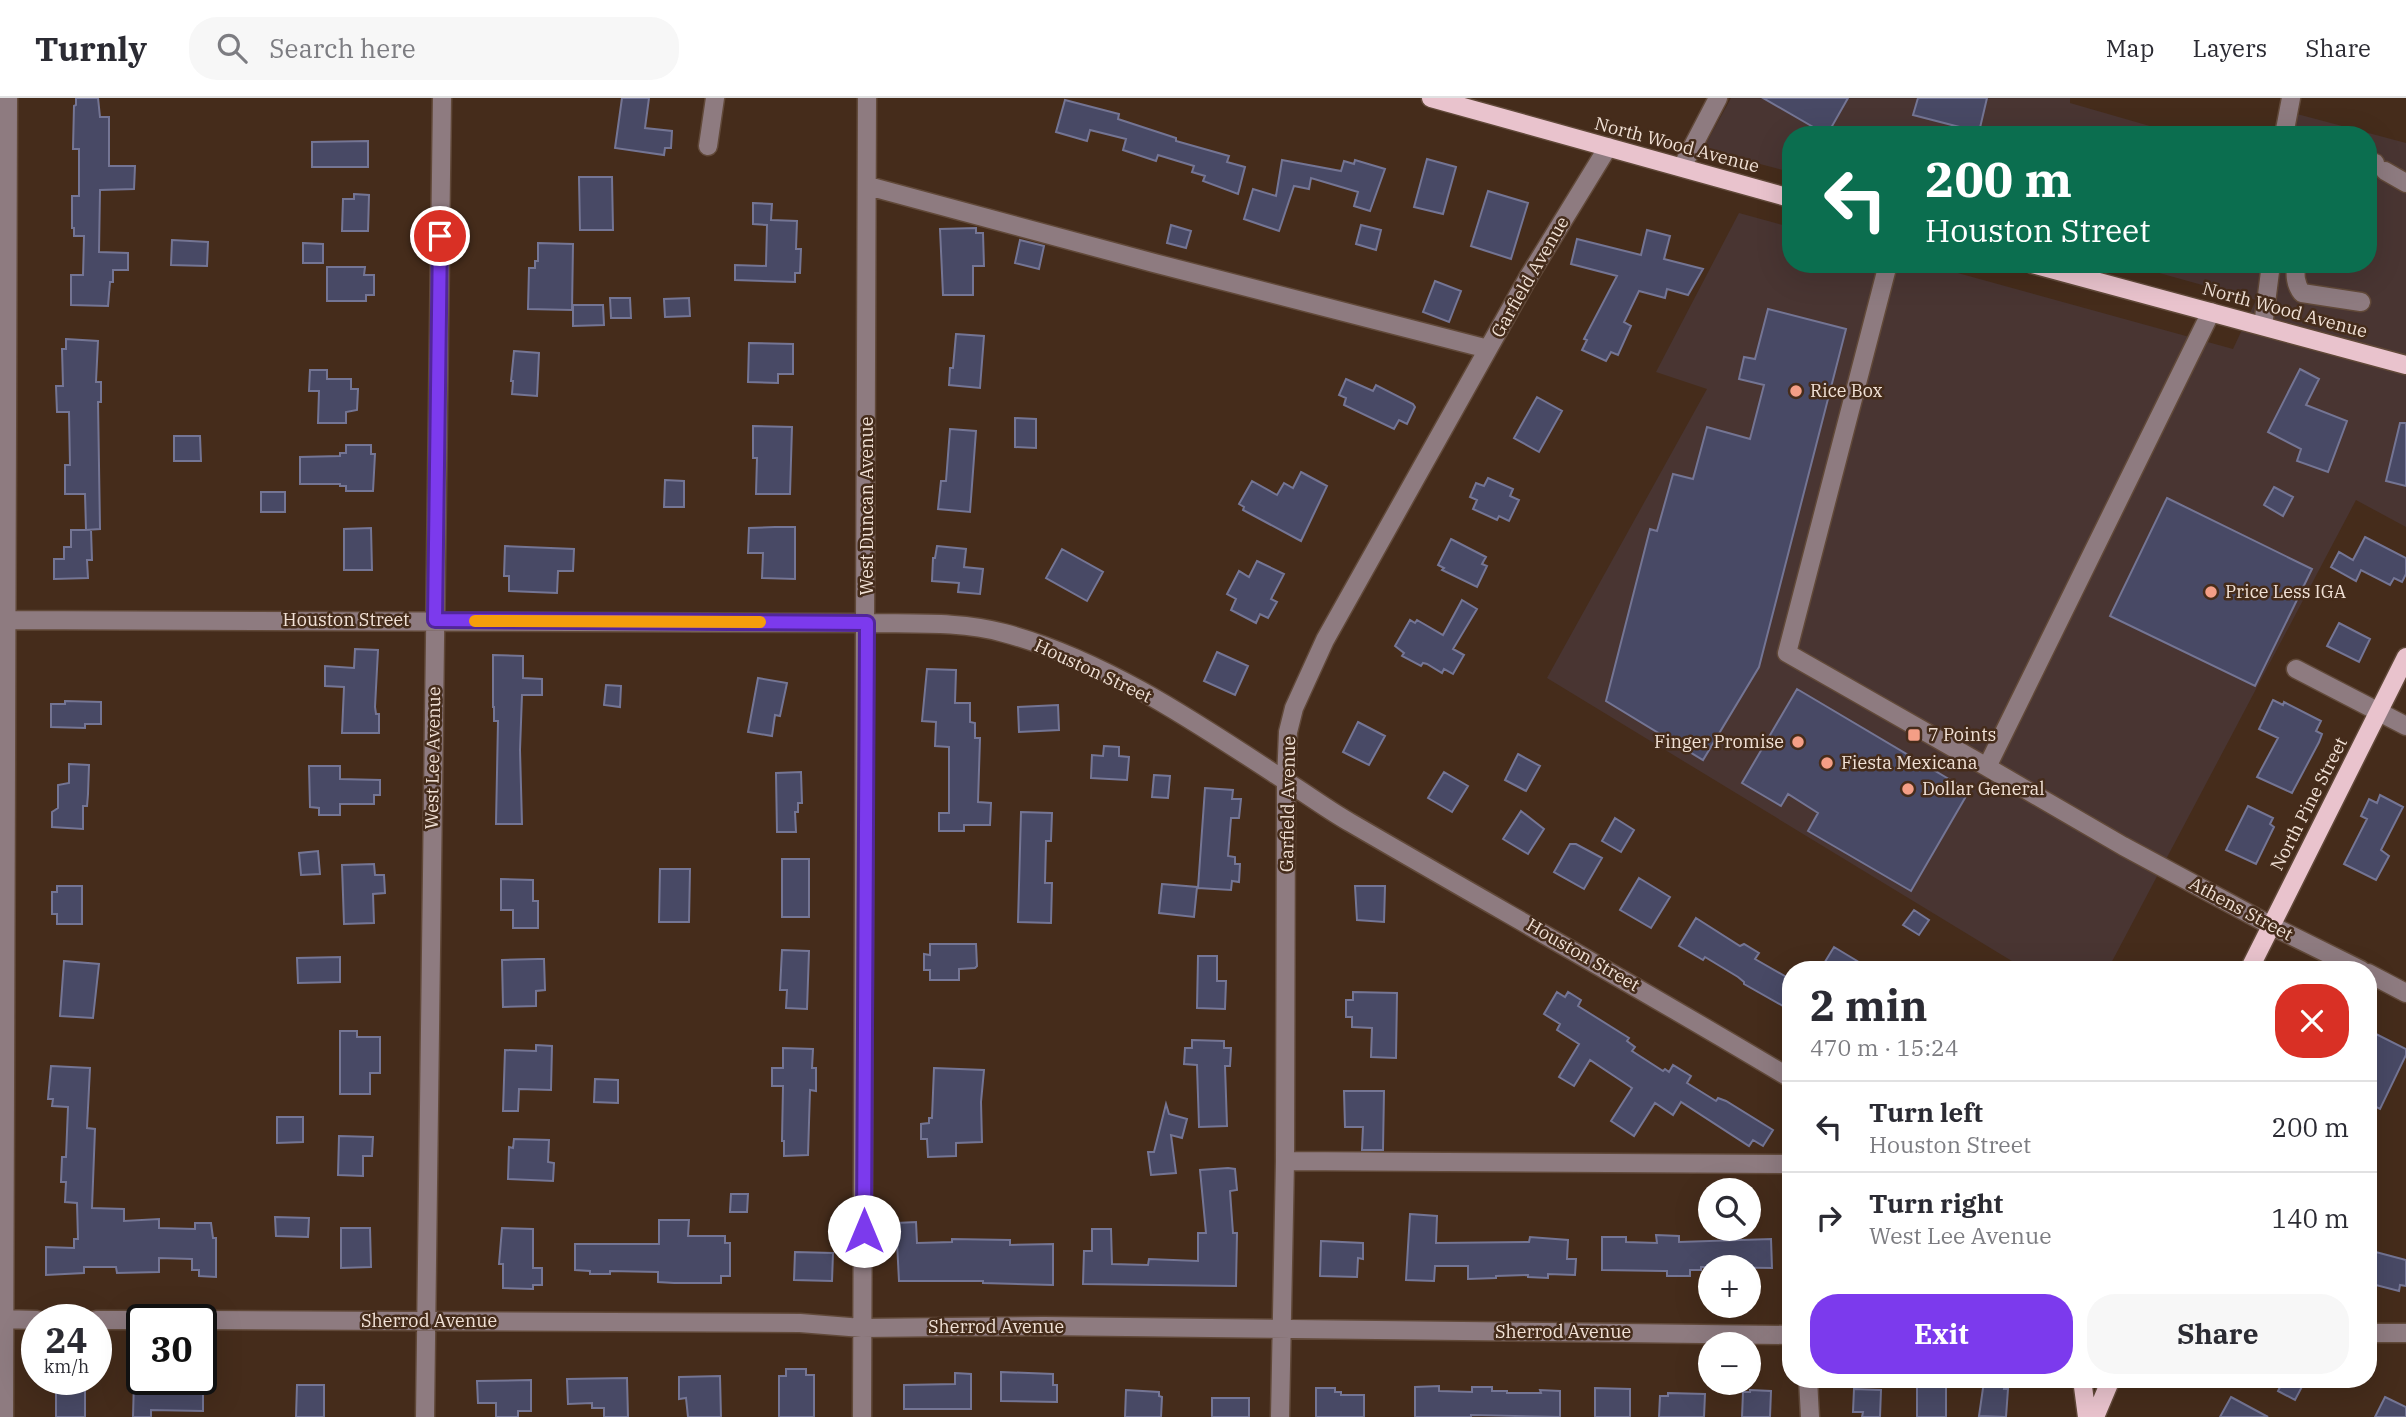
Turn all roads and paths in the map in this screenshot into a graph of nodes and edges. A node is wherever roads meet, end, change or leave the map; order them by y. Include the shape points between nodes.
1 (8, 98) edge
2 (442, 98) edge
3 (715, 98) edge
4 (867, 98) edge
5 (1431, 98) edge
6 (1718, 98) edge
7 (2291, 98) edge
8 (2286, 126) edge
9 (708, 146) dead end
10 (1608, 147) junction
11 (2377, 166) edge
12 (1682, 167) junction
13 (2406, 183) edge
14 (868, 186) junction
15 (1782, 196) edge
16 (1886, 273) edge
17 (2066, 273) edge
18 (2270, 273) edge
19 (2294, 273) edge
20 (2361, 302) dead end
21 (2211, 312) junction
22 (2263, 326) junction
23 (1488, 349) junction
24 (2406, 365) edge
25 (3, 620) edge
26 (435, 620) junction
27 (867, 623) junction
28 (2406, 657) edge
29 (2296, 669) dead end
30 (2379, 712) junction
31 (2406, 726) edge
32 (1987, 767) junction
33 (1286, 780) junction
34 (2270, 925) junction
35 (2253, 961) edge
36 (2343, 961) edge
37 (2377, 978) edge
38 (2406, 993) edge
39 (1782, 1073) edge
40 (1285, 1161) junction
41 (1782, 1164) edge
42 (2, 1319) edge
43 (21, 1320) edge
44 (217, 1320) edge
45 (426, 1320) junction
46 (862, 1328) junction
47 (1283, 1329) junction
48 (2377, 1333) edge
49 (2406, 1334) edge
50 (1782, 1335) edge
51 (1808, 1388) edge
52 (2083, 1388) edge
53 (2108, 1388) edge
54 (5, 1417) edge
55 (425, 1417) edge
56 (862, 1417) edge
57 (1280, 1417) edge
58 (1810, 1417) edge
59 (2087, 1417) edge
60 (2095, 1417) edge

1 - 25 street
2 - 26 street, West Lee Avenue
3 - 9 street
4 - 14 street, West Duncan Avenue
5 - 10 main road, North Wood Avenue
6 - 12 street
7 - 8 street
10 - 12 main road, North Wood Avenue
10 - 23 street, Garfield Avenue
11 - 13 street
12 - 15 main road, North Wood Avenue
14 - 23 street
14 - 27 street, West Duncan Avenue
16 - 32 street, Athens Street via 1787,653
17 - 21 main road, North Wood Avenue
18 - 22 street
19 - 20 street via 2302,293
21 - 22 main road, North Wood Avenue
21 - 32 street
22 - 24 main road, North Wood Avenue
23 - 33 street, Garfield Avenue via 1325,640 1294,708
25 - 26 street, Houston Street
25 - 42 street
26 - 27 street, Houston Street
26 - 45 street, West Lee Avenue
27 - 33 street, Houston Street via 978,628 1049,647 1181,714
27 - 46 street, West Duncan Avenue
28 - 30 main road, North Pine Street
29 - 30 street
30 - 31 street
30 - 34 main road, North Pine Street
32 - 34 street, Athens Street
33 - 39 street, Houston Street via 1346,821
33 - 40 street, Garfield Avenue
34 - 35 main road, North Pine Street
34 - 36 street, Athens Street
37 - 38 street
40 - 41 street
40 - 47 street, Garfield Avenue
42 - 43 street
42 - 54 street
44 - 45 street, Sherrod Avenue
45 - 46 street, Sherrod Avenue via 800,1323
45 - 55 street, West Lee Avenue
46 - 47 street, Sherrod Avenue
46 - 56 street, West Duncan Avenue
47 - 50 street, Sherrod Avenue
47 - 57 street, Garfield Avenue
48 - 49 street
51 - 58 street
52 - 59 main road
53 - 60 main road

